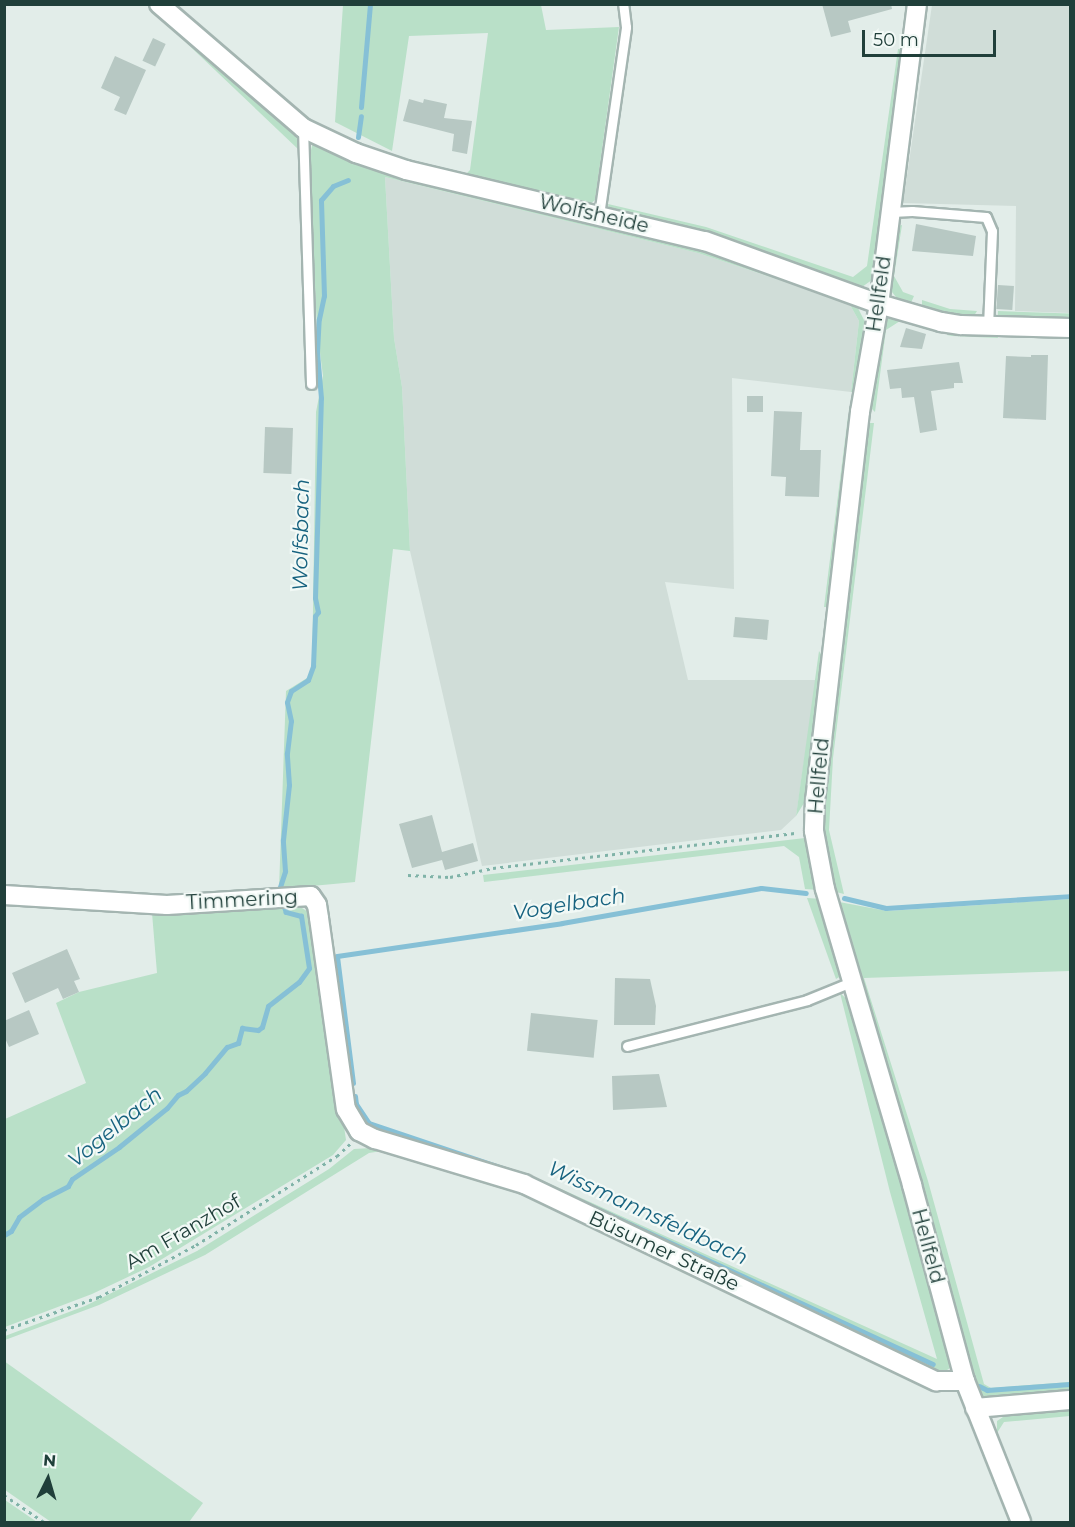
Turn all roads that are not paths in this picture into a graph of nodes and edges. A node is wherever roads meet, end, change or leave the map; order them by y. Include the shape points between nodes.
1 (159, 4) edge
2 (622, 4) edge
3 (917, 4) edge
4 (303, 128) junction
5 (891, 212) junction
6 (599, 215) junction
7 (879, 304) junction
8 (988, 326) junction
9 (1071, 328) edge
10 (311, 384) dead end
11 (4, 895) edge
12 (850, 982) junction
13 (627, 1046) dead end
14 (359, 1131) joint
15 (964, 1381) junction
16 (1071, 1400) edge
17 (975, 1408) junction
18 (1021, 1522) edge

1 - 4 street, Wolfsheide
2 - 6 lane via 626,27
3 - 5 street, Hellfeld
4 - 6 street, Wolfsheide via 356,153 406,170
4 - 10 lane
5 - 7 street, Hellfeld
5 - 8 lane via 986,218 992,231
6 - 7 street, Wolfsheide via 705,241
7 - 8 street, Wolfsheide via 941,322
7 - 12 street, Hellfeld via 860,412 815,799 814,831 825,889
8 - 9 street, Wolfsheide
11 - 14 street, Timmering via 167,905 311,897 320,918 346,1109
12 - 13 lane via 807,1000
12 - 15 street, Hellfeld via 912,1185
14 - 15 street, Büsumer Straße via 524,1184 936,1381
15 - 17 street, Hellfeld
16 - 17 street
17 - 18 street, Hellfeld

